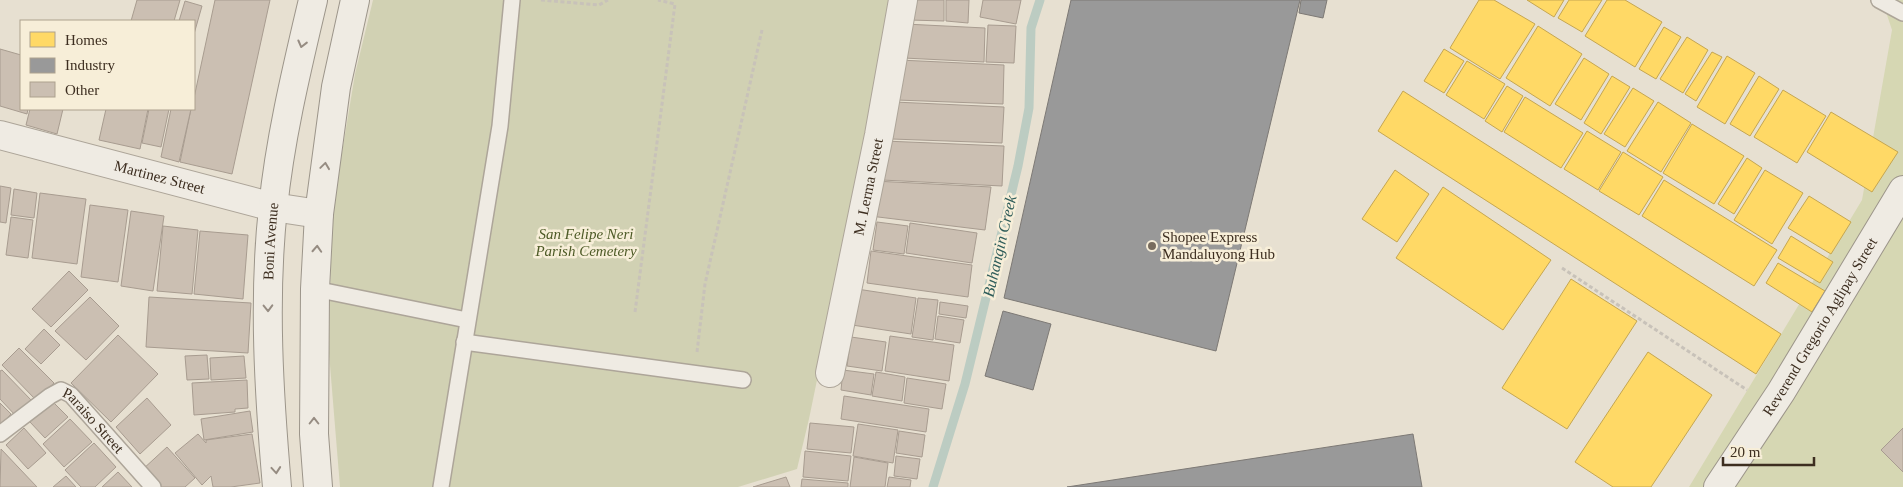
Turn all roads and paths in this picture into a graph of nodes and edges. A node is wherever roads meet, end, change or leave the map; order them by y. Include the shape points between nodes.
1 (313, 0) edge
2 (355, 0) edge
3 (512, 0) edge
4 (541, 0) edge
5 (608, 0) edge
6 (658, 0) edge
7 (903, 0) edge
8 (1878, 0) edge
9 (1903, 13) edge
10 (762, 30) dead end
11 (0, 135) edge
12 (1902, 195) edge
13 (273, 207) junction
14 (319, 214) junction
15 (1562, 268) dead end
16 (315, 289) junction
17 (635, 312) dead end
18 (467, 320) junction
19 (464, 342) junction
20 (694, 372) junction
21 (830, 373) dead end
22 (1724, 375) dead end
23 (743, 380) dead end
24 (0, 434) edge
25 (152, 487) edge
26 (277, 487) edge
27 (318, 487) edge
28 (441, 487) edge
29 (1718, 487) edge

1 -> 13 street, Boni Avenue via 292,88
14 -> 2 street via 336,87
3 - 18 lane via 500,126
4 - 5 path via 599,5
6 - 17 path via 674,4
7 - 21 street, M. Lerma Street
8 - 9 lane
10 - 20 path via 705,284
11 - 13 street, Martinez Street
12 - 29 street, Reverend Gregorio Aglipay Street via 1786,384
13 - 14 street, Martinez Street
13 -> 26 street, Boni Avenue via 268,343
16 -> 14 street
15 - 22 path
16 - 18 lane
27 -> 16 street via 314,434
18 - 19 lane
19 - 20 lane
19 - 28 lane
20 - 23 lane
24 - 25 lane, Paraiso Street via 61,390 71,394

